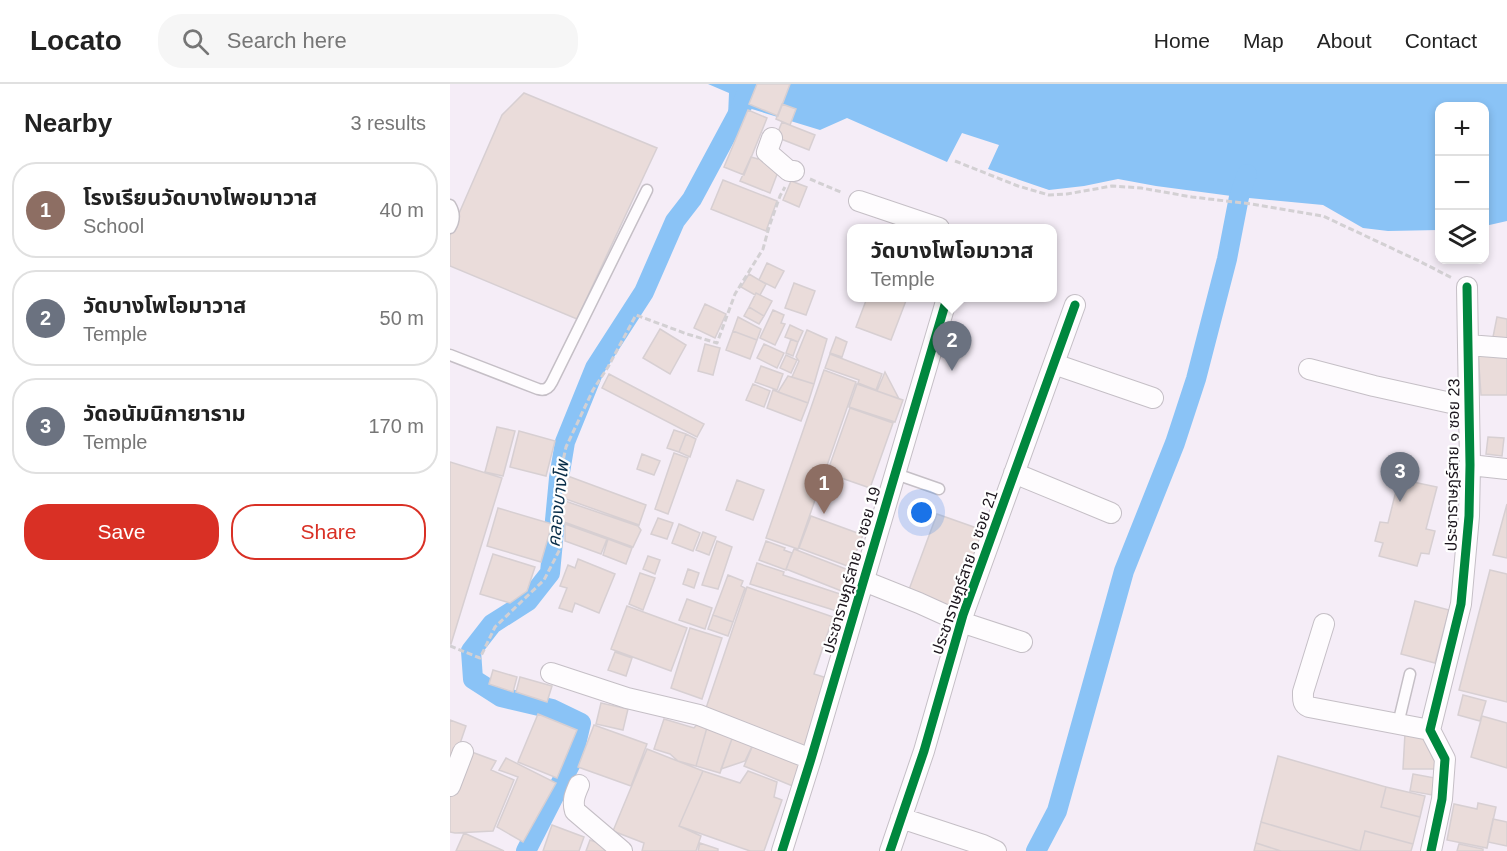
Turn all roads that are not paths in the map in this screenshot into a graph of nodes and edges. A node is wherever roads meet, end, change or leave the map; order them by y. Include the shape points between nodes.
1 (772, 138) dead end
2 (794, 171) road end
3 (647, 190) dead end
4 (859, 201) road end
5 (450, 206) edge
6 (927, 224) edge
7 (450, 228) edge
8 (1467, 287) road end
9 (946, 302) edge
10 (1075, 305) dead end
11 (1468, 345) junction
12 (1507, 348) edge
13 (450, 355) edge
14 (1054, 364) junction
15 (1309, 369) dead end
16 (1154, 398) dead end
17 (1469, 407) junction
18 (1470, 465) junction
19 (1507, 469) edge
20 (1014, 473) junction
21 (896, 474) junction
22 (939, 489) dead end
23 (1111, 513) dead end
24 (864, 580) junction
25 (961, 622) junction
26 (1324, 624) dead end
27 (1022, 642) dead end
28 (551, 673) dead end
29 (1410, 674) dead end
30 (1398, 724) junction
31 (1430, 730) junction
32 (464, 752) dead end
33 (812, 759) junction
34 (579, 785) dead end
35 (450, 786) edge
36 (901, 818) junction
37 (622, 851) edge
38 (782, 851) edge
39 (890, 851) edge
40 (996, 851) edge
41 (1431, 851) edge

1 - 2 street via 767,152
3 - 13 lane via 547,389
4 - 6 street
5 - 7 lane via 454,217
8 - 11 street, ประชาราษฎร์สาย ๑ ซอย 23
9 - 21 street, ประชาราษฎร์สาย ๑ ซอย 19
10 - 14 street, ประชาราษฎร์สาย ๑ ซอย 21
11 - 12 street
11 - 17 street, ประชาราษฎร์สาย ๑ ซอย 23
14 - 16 street
14 - 20 street, ประชาราษฎร์สาย ๑ ซอย 21
15 - 17 street
17 - 18 street, ประชาราษฎร์สาย ๑ ซอย 23
18 - 19 street
18 - 31 street, ประชาราษฎร์สาย ๑ ซอย 23 via 1461,604
20 - 23 street
20 - 25 street, ประชาราษฎร์สาย ๑ ซอย 21
21 - 22 lane
21 - 24 street, ประชาราษฎร์สาย ๑ ซอย 19
24 - 25 street
24 - 33 street, ประชาราษฎร์สาย ๑ ซอย 19
25 - 27 street
25 - 36 street, ประชาราษฎร์สาย ๑ ซอย 21
26 - 30 street via 1309,670 1305,705
28 - 33 street via 627,698 699,715
29 - 30 lane
30 - 31 street
31 - 41 street via 1445,759 1442,799
32 - 35 street
33 - 38 street, ประชาราษฎร์สาย ๑ ซอย 19
34 - 37 street via 574,797 575,811
36 - 39 street, ประชาราษฎร์สาย ๑ ซอย 21
36 - 40 street

